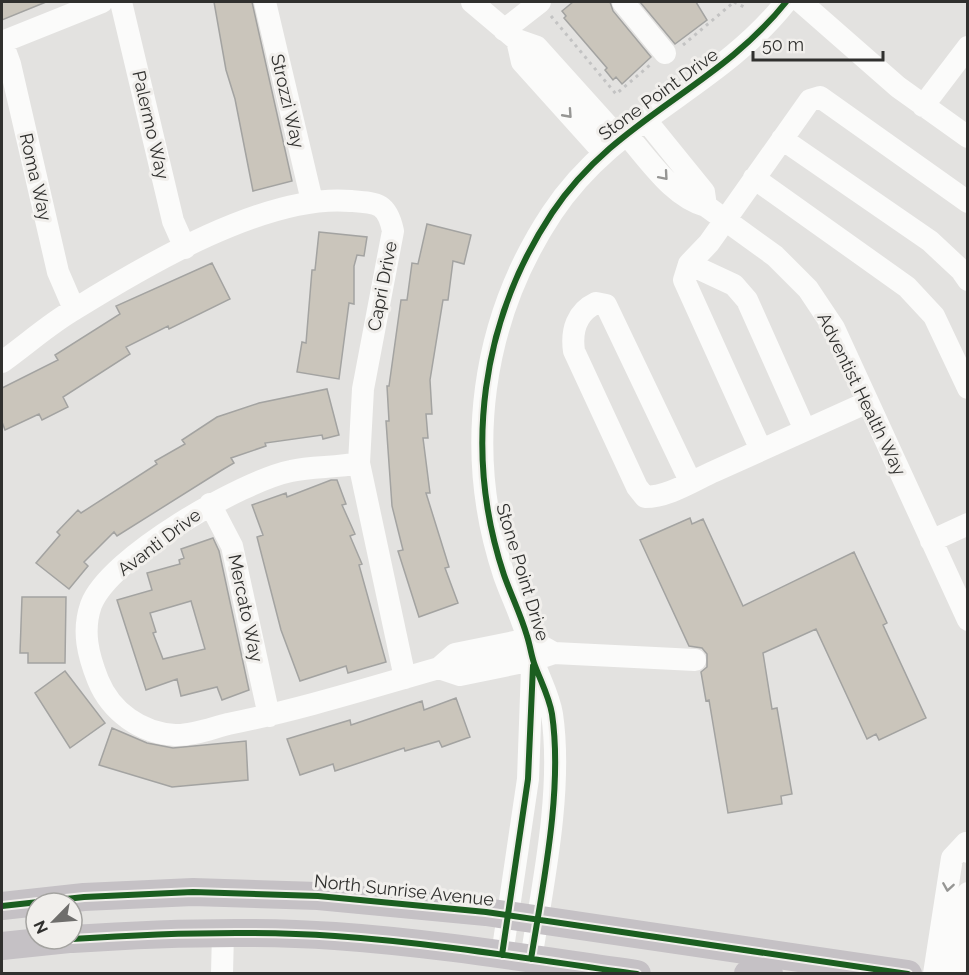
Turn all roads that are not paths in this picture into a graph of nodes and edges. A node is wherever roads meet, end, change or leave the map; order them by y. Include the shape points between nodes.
1 (102, 2) edge
2 (120, 2) edge
3 (265, 2) edge
4 (472, 2) edge
5 (623, 2) edge
6 (786, 2) edge
7 (801, 2) edge
8 (543, 6) edge
9 (511, 35) junction
10 (2, 42) edge
11 (968, 47) edge
12 (665, 53) road end
13 (923, 106) junction
14 (644, 118) junction
15 (968, 136) edge
16 (782, 139) junction
17 (616, 141) junction
18 (754, 178) junction
19 (312, 201) junction
20 (968, 202) edge
21 (706, 206) junction
22 (725, 219) junction
23 (185, 248) junction
24 (689, 264) junction
25 (968, 280) edge
26 (74, 309) junction
27 (2, 362) edge
28 (968, 388) edge
29 (868, 402) junction
30 (805, 430) junction
31 (761, 450) junction
32 (359, 463) junction
33 (690, 481) junction
34 (210, 504) junction
35 (968, 524) edge
36 (931, 541) junction
37 (968, 620) edge
38 (538, 651) junction
39 (695, 660) dead end
40 (405, 678) junction
41 (269, 716) junction
42 (967, 843) edge
43 (968, 892) edge
44 (2, 906) edge
45 (508, 916) junction
46 (537, 920) junction
47 (223, 932) junction
48 (84, 938) edge
49 (24, 944) edge
50 (2, 946) edge
51 (502, 955) junction
52 (531, 959) junction
53 (222, 974) edge
54 (637, 974) edge
55 (748, 974) edge
56 (769, 974) edge
57 (908, 974) edge
58 (934, 974) edge
59 (954, 974) edge

1 - 10 street
2 - 23 street, Palermo Way via 173,221
3 - 19 street, Strozzi Way
4 - 9 street
5 - 12 street
6 - 14 street, Stone Point Drive via 738,53
7 - 13 street
8 - 9 street
9 - 17 street, Adventist Health Way via 522,62 541,68
10 - 26 street, Roma Way via 58,272
11 - 13 street
13 - 15 street
14 - 17 street, Stone Point Drive
14 - 21 street via 704,192
16 - 18 street
16 - 20 street via 810,100 820,97
16 - 25 street via 930,241
17 -> 21 street, Adventist Health Way via 678,192
17 - 38 street, Stone Point Drive via 576,179 535,239 507,298 485,383 485,497 502,567
18 - 22 street
18 - 28 street via 908,287 934,316
19 - 23 street, Capri Drive via 242,221
19 - 32 street, Capri Drive via 371,202 389,214 393,231 363,389
21 - 22 street, Adventist Health Way
22 - 24 street via 710,243
22 - 29 street, Adventist Health Way via 775,256 808,289 834,328
23 - 26 street, Capri Drive
24 - 30 street via 734,285 747,300
24 - 31 street via 684,280
26 - 27 street, Capri Drive
29 - 30 street
29 - 36 street, Adventist Health Way
30 - 31 street
31 - 33 street
32 - 34 street, Avanti Drive via 291,471
32 - 40 street, Capri Drive
33 - 33 street via 656,497 645,497 637,487 574,351 575,326 585,308 596,303 606,306
34 - 41 street, Mercato Way via 232,546
34 - 41 street, Avanti Drive via 116,571 91,604 85,642 98,682 118,712 146,730 176,735
35 - 36 street
36 - 37 street, Adventist Health Way
38 - 39 street, Avanti Drive
38 - 40 street, Avanti Drive via 475,661 460,675 439,668
38 - 45 street, Stone Point Drive via 528,779
38 - 46 street, Stone Point Drive via 551,710 555,752 553,800
40 - 41 street, Avanti Drive
42 -> 58 street via 952,858
43 - 59 street
44 - 45 main road, North Sunrise Avenue via 105,896 250,893 398,902
45 - 46 main road, North Sunrise Avenue
45 - 51 street, Stone Point Drive
46 - 52 street, Stone Point Drive
46 - 57 main road, North Sunrise Avenue
47 - 48 main road
47 - 51 main road via 356,938
47 - 53 street
49 - 50 main road
51 - 52 main road
52 - 54 main road
55 - 56 main road

